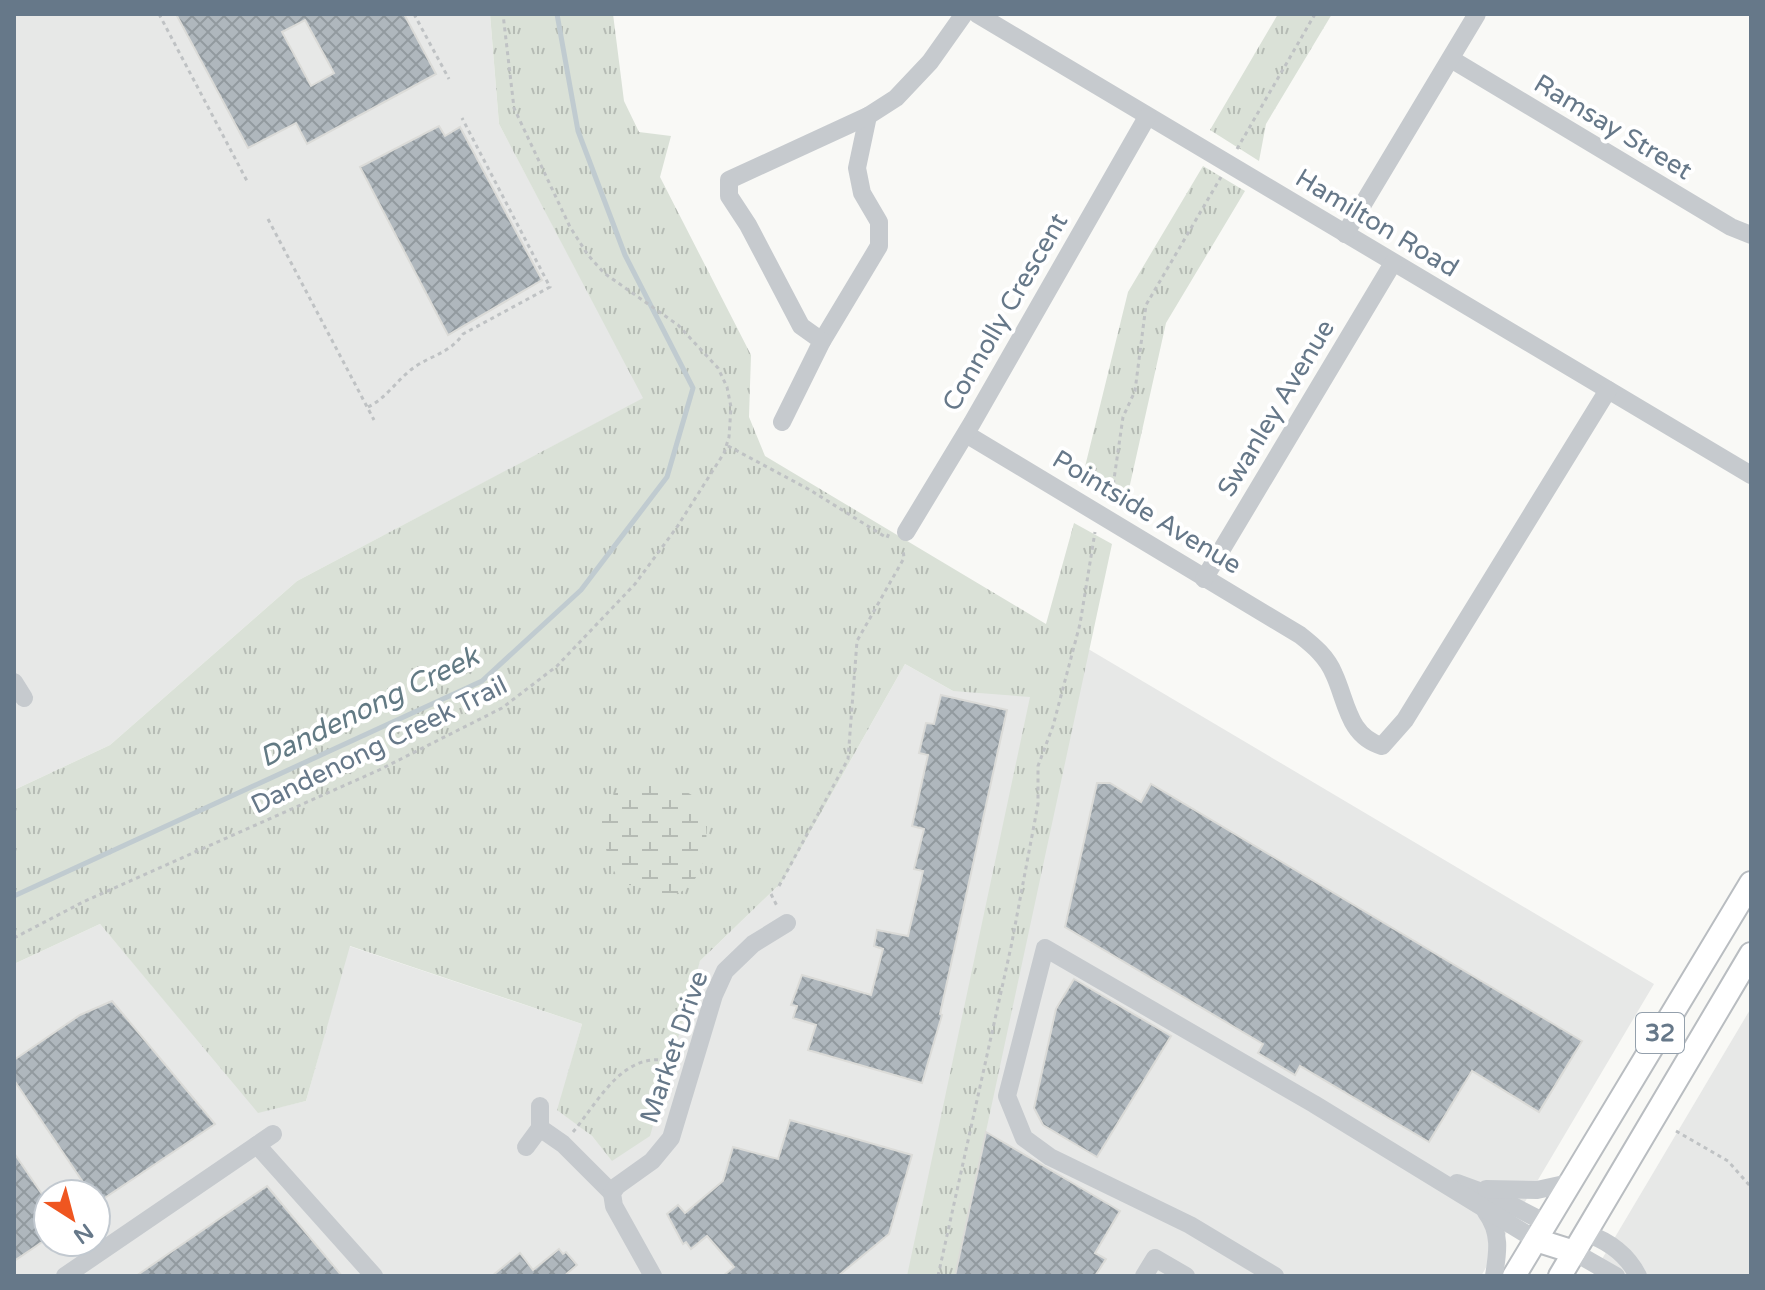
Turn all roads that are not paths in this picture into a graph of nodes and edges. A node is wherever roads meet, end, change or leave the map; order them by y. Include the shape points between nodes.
1 (964, 14) edge
2 (977, 14) edge
3 (1477, 14) edge
4 (1451, 59) junction
5 (868, 116) junction
6 (1147, 117) junction
7 (1345, 234) junction
8 (1751, 235) edge
9 (1393, 263) junction
10 (822, 341) junction
11 (1608, 390) junction
12 (782, 422) dead end
13 (966, 434) junction
14 (1751, 475) edge
15 (902, 538) road end
16 (1204, 579) junction
17 (14, 682) edge
18 (24, 698) dead end
19 (1751, 883) edge
20 (787, 923) dead end
21 (1751, 954) edge
22 (540, 1106) dead end
23 (540, 1128) junction
24 (273, 1134) dead end
25 (257, 1145) junction
26 (526, 1147) dead end
27 (1424, 1171) junction
28 (1569, 1183) junction
29 (1467, 1187) junction
30 (612, 1193) junction
31 (1485, 1210) junction
32 (1541, 1232) junction
33 (1580, 1242) junction
34 (65, 1276) edge
35 (374, 1276) edge
36 (653, 1276) edge
37 (1144, 1276) edge
38 (1186, 1276) edge
39 (1275, 1276) edge
40 (1494, 1276) edge
41 (1514, 1276) edge
42 (1560, 1276) edge
43 (1616, 1276) edge
44 (1638, 1276) edge

1 - 5 street via 930,62 896,98
2 - 6 street, Hamilton Road
3 - 4 street
4 - 7 street
4 - 8 street, Ramsay Street
5 - 10 street via 857,168 862,193 879,222 879,246
5 - 10 street via 729,180 729,196 801,326
6 - 7 street, Hamilton Road
6 - 13 street, Connolly Crescent
7 - 9 street, Hamilton Road
9 - 11 street, Hamilton Road
9 - 16 street, Swanley Avenue
10 - 12 street
11 - 14 street, Hamilton Road
11 - 16 street, Pointside Avenue via 1405,720 1382,746 1367,741 1351,721 1334,673 1319,650
13 - 15 street, Connolly Crescent
13 - 16 street, Pointside Avenue
17 - 18 street
19 - 28 main road, 32
20 - 30 street, Market Drive via 753,944 725,971 669,1142
21 - 33 main road, 32
22 - 23 street
23 - 26 street
23 - 30 street
24 - 25 street
25 - 34 street
25 - 35 street
27 - 29 street
27 - 31 street
27 - 39 street via 1045,948 1007,1096 1024,1138 1050,1157 1190,1225
28 - 29 street via 1537,1190
28 - 32 main road, 32
29 - 32 street via 1498,1198
30 - 36 street
31 - 32 street
31 - 40 street via 1498,1239
32 - 33 main road
32 - 41 main road, 32
33 - 42 main road, 32
33 - 43 street
33 - 44 street via 1610,1243
37 - 38 street via 1155,1258

